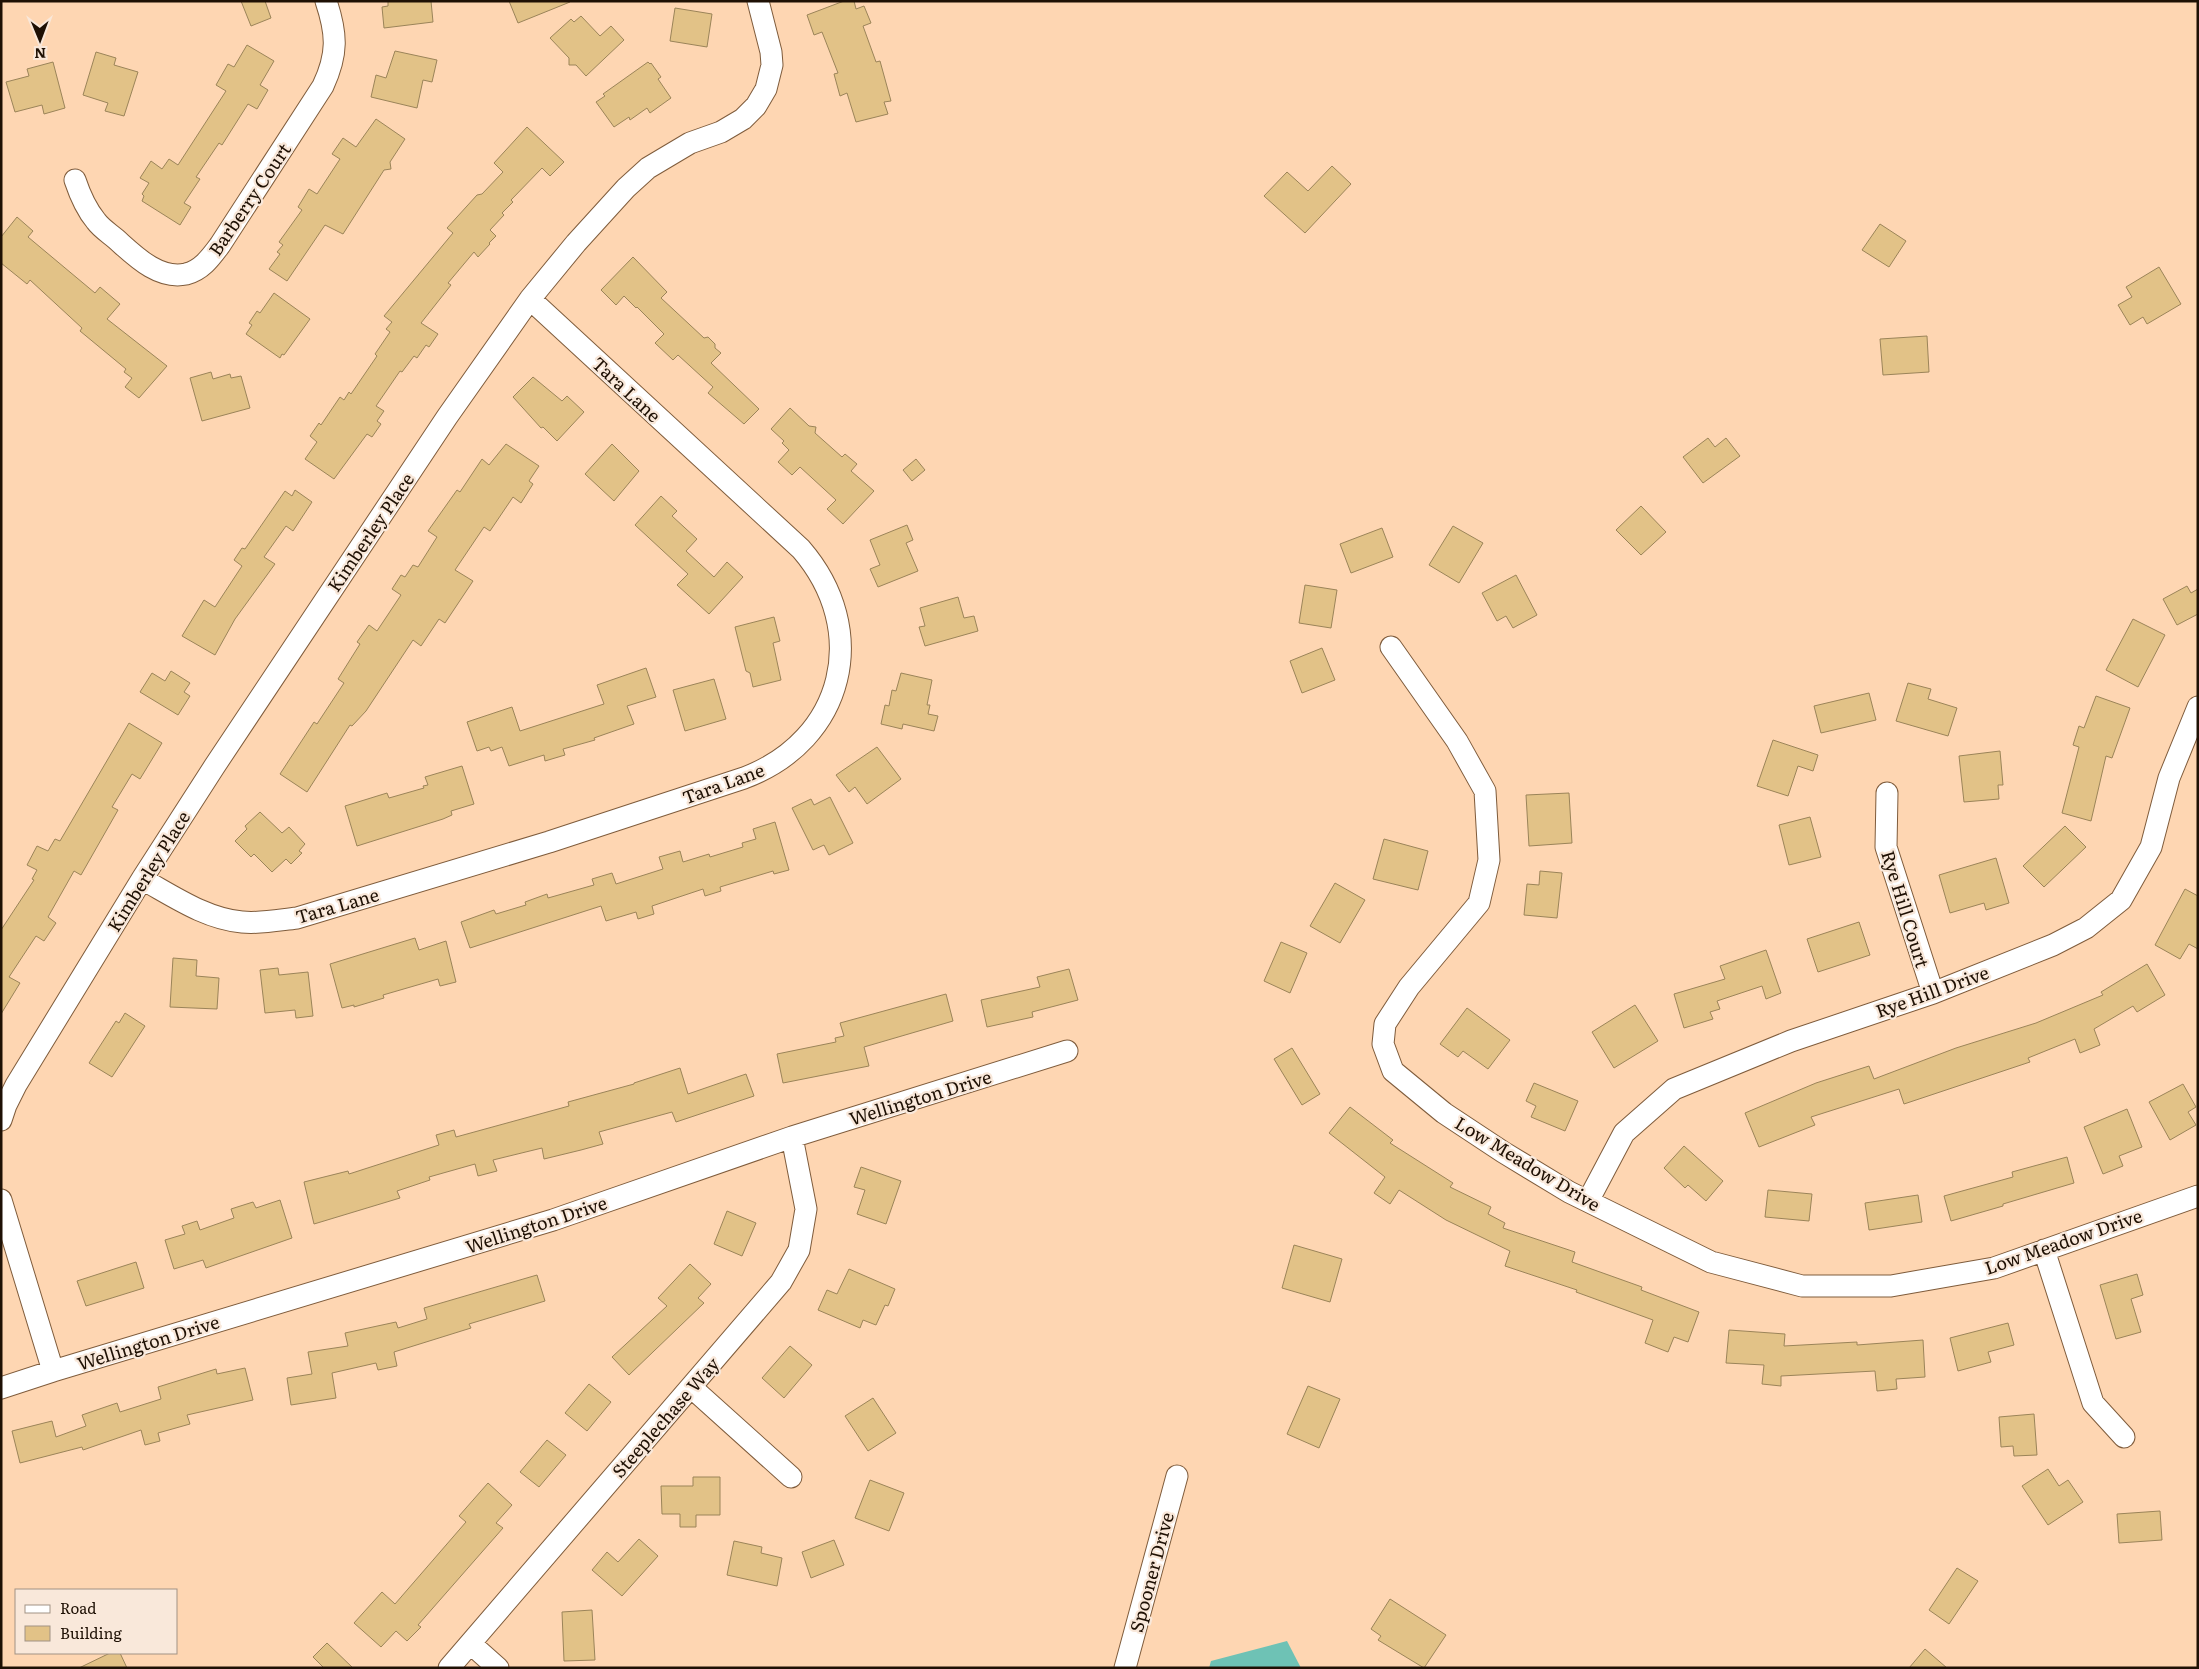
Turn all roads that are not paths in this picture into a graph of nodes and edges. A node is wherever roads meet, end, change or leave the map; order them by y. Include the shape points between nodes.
1 (326, 1) edge
2 (758, 1) edge
3 (75, 180) dead end
4 (530, 299) junction
5 (1391, 647) dead end
6 (2198, 707) edge
7 (1887, 794) dead end
8 (142, 879) junction
9 (1933, 993) junction
10 (1067, 1051) dead end
11 (1, 1120) edge
12 (792, 1137) junction
13 (2198, 1196) edge
14 (1, 1200) edge
15 (1588, 1201) junction
16 (2044, 1250) junction
17 (53, 1371) junction
18 (691, 1387) junction
19 (1, 1388) edge
20 (2124, 1437) dead end
21 (1177, 1476) dead end
22 (791, 1477) dead end
23 (471, 1644) junction
24 (449, 1668) edge
25 (498, 1668) edge
26 (1125, 1668) edge

1 - 3 street, Barberry Court via 336,44 332,67 323,86 220,245 197,270 168,274 140,260 97,222 84,203
2 - 4 street, Kimberley Place via 772,66 766,88 756,106 743,119 721,132 690,143 648,168 582,236
4 - 8 street, Kimberley Place via 447,417
4 - 8 street, Tara Lane via 801,549 821,576 837,615 840,658 830,699 811,732 784,758 744,778 549,842 297,918 258,922 222,918
5 - 15 street, Low Meadow Drive via 1457,741 1485,791 1489,860 1479,903 1408,987 1385,1024 1383,1044 1393,1071 1444,1113 1503,1152
6 - 9 street, Rye Hill Drive via 2169,778 2151,847 2121,900 2086,928 2053,945
7 - 9 street, Rye Hill Court via 1886,847
8 - 11 street, Kimberley Place via 16,1085
9 - 15 street, Rye Hill Drive via 1792,1041 1674,1089 1624,1133
10 - 12 street, Wellington Drive
12 - 17 street, Wellington Drive via 553,1220
12 - 18 street, Steeplechase Way via 806,1209 799,1250 781,1282
13 - 16 street, Low Meadow Drive
14 - 17 street
15 - 16 street, Low Meadow Drive via 1711,1262 1802,1286 1891,1286 1994,1268
16 - 20 street via 2093,1403
17 - 19 street, Wellington Drive
18 - 22 street
18 - 23 street, Steeplechase Way
21 - 26 street, Spooner Drive
23 - 24 street, Steeplechase Way
23 - 25 street

